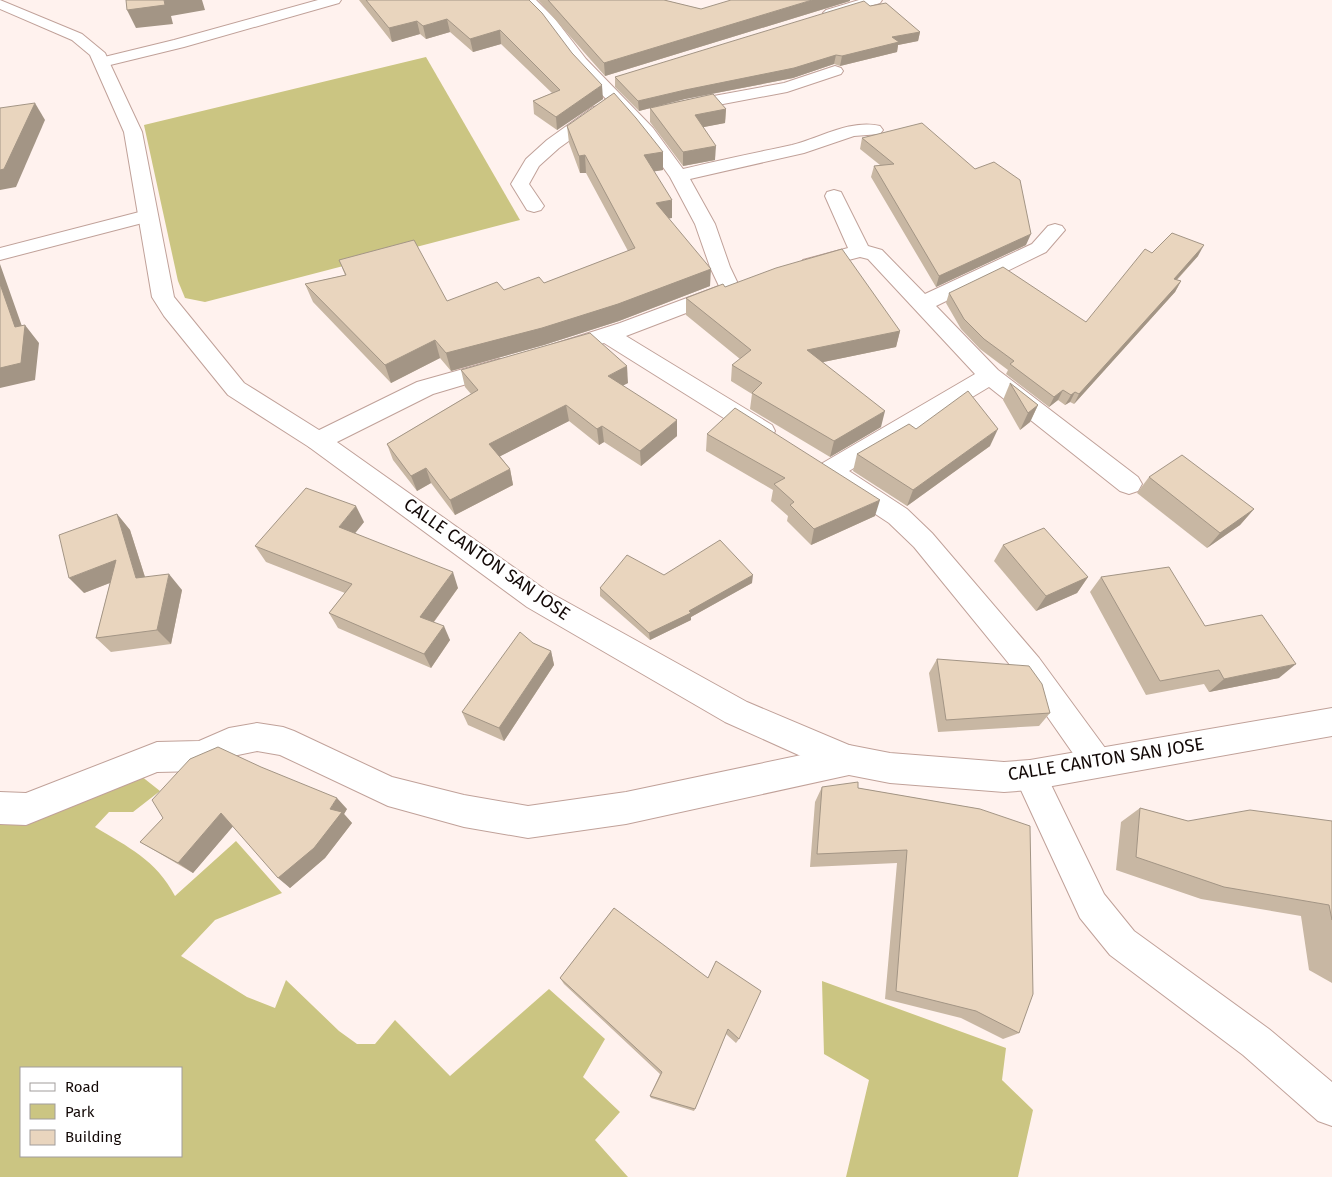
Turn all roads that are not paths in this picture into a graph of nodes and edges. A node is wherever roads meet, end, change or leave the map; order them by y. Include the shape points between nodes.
1 (334, 0) edge
2 (528, 0) edge
3 (875, 0) edge
4 (0, 4) edge
5 (818, 16) edge
6 (102, 62) junction
7 (835, 71) dead end
8 (621, 79) edge
9 (602, 84) junction
10 (616, 99) junction
11 (669, 110) edge
12 (874, 130) dead end
13 (679, 176) junction
14 (834, 196) dead end
15 (534, 206) dead end
16 (146, 216) junction
17 (1055, 230) dead end
18 (860, 251) junction
19 (0, 254) edge
20 (795, 268) edge
21 (922, 304) junction
22 (607, 335) junction
23 (543, 355) edge
24 (516, 363) edge
25 (990, 376) junction
26 (318, 441) junction
27 (780, 441) edge
28 (1129, 484) dead end
29 (1332, 722) edge
30 (849, 760) junction
31 (1097, 762) junction
32 (1030, 775) junction
33 (0, 808) edge
34 (1332, 1106) edge

1 - 6 street
2 - 9 street
3 - 5 street
4 - 6 street, CALLE CANTON SAN JOSE via 76,37 90,46
6 - 16 street, CALLE CANTON SAN JOSE via 133,132
7 - 11 street via 787,87
8 - 9 street
9 - 10 street
10 - 13 street via 644,117 647,132
10 - 15 street via 532,163 520,184
12 - 13 street via 852,131 798,149
13 - 22 street via 705,224 720,267 739,286
14 - 18 street
16 - 19 street
16 - 26 street, CALLE CANTON SAN JOSE via 164,296 172,311 236,388
17 - 21 street via 1040,248
18 - 20 street
18 - 21 street via 875,254
21 - 25 street
22 - 23 street
22 - 27 street
24 - 26 street via 425,388
25 - 28 street
25 - 31 street via 821,466 898,516 923,540 1030,667
26 - 30 street, CALLE CANTON SAN JOSE via 538,599 736,712
29 - 31 street, CALLE CANTON SAN JOSE
30 - 32 street, CALLE CANTON SAN JOSE via 890,768 1004,777
30 - 33 street via 626,808 528,822 464,812 388,791 283,740 258,737 229,742 201,756 157,757 26,809
31 - 32 street, CALLE CANTON SAN JOSE
32 - 34 street via 1092,906 1122,944 1256,1042

